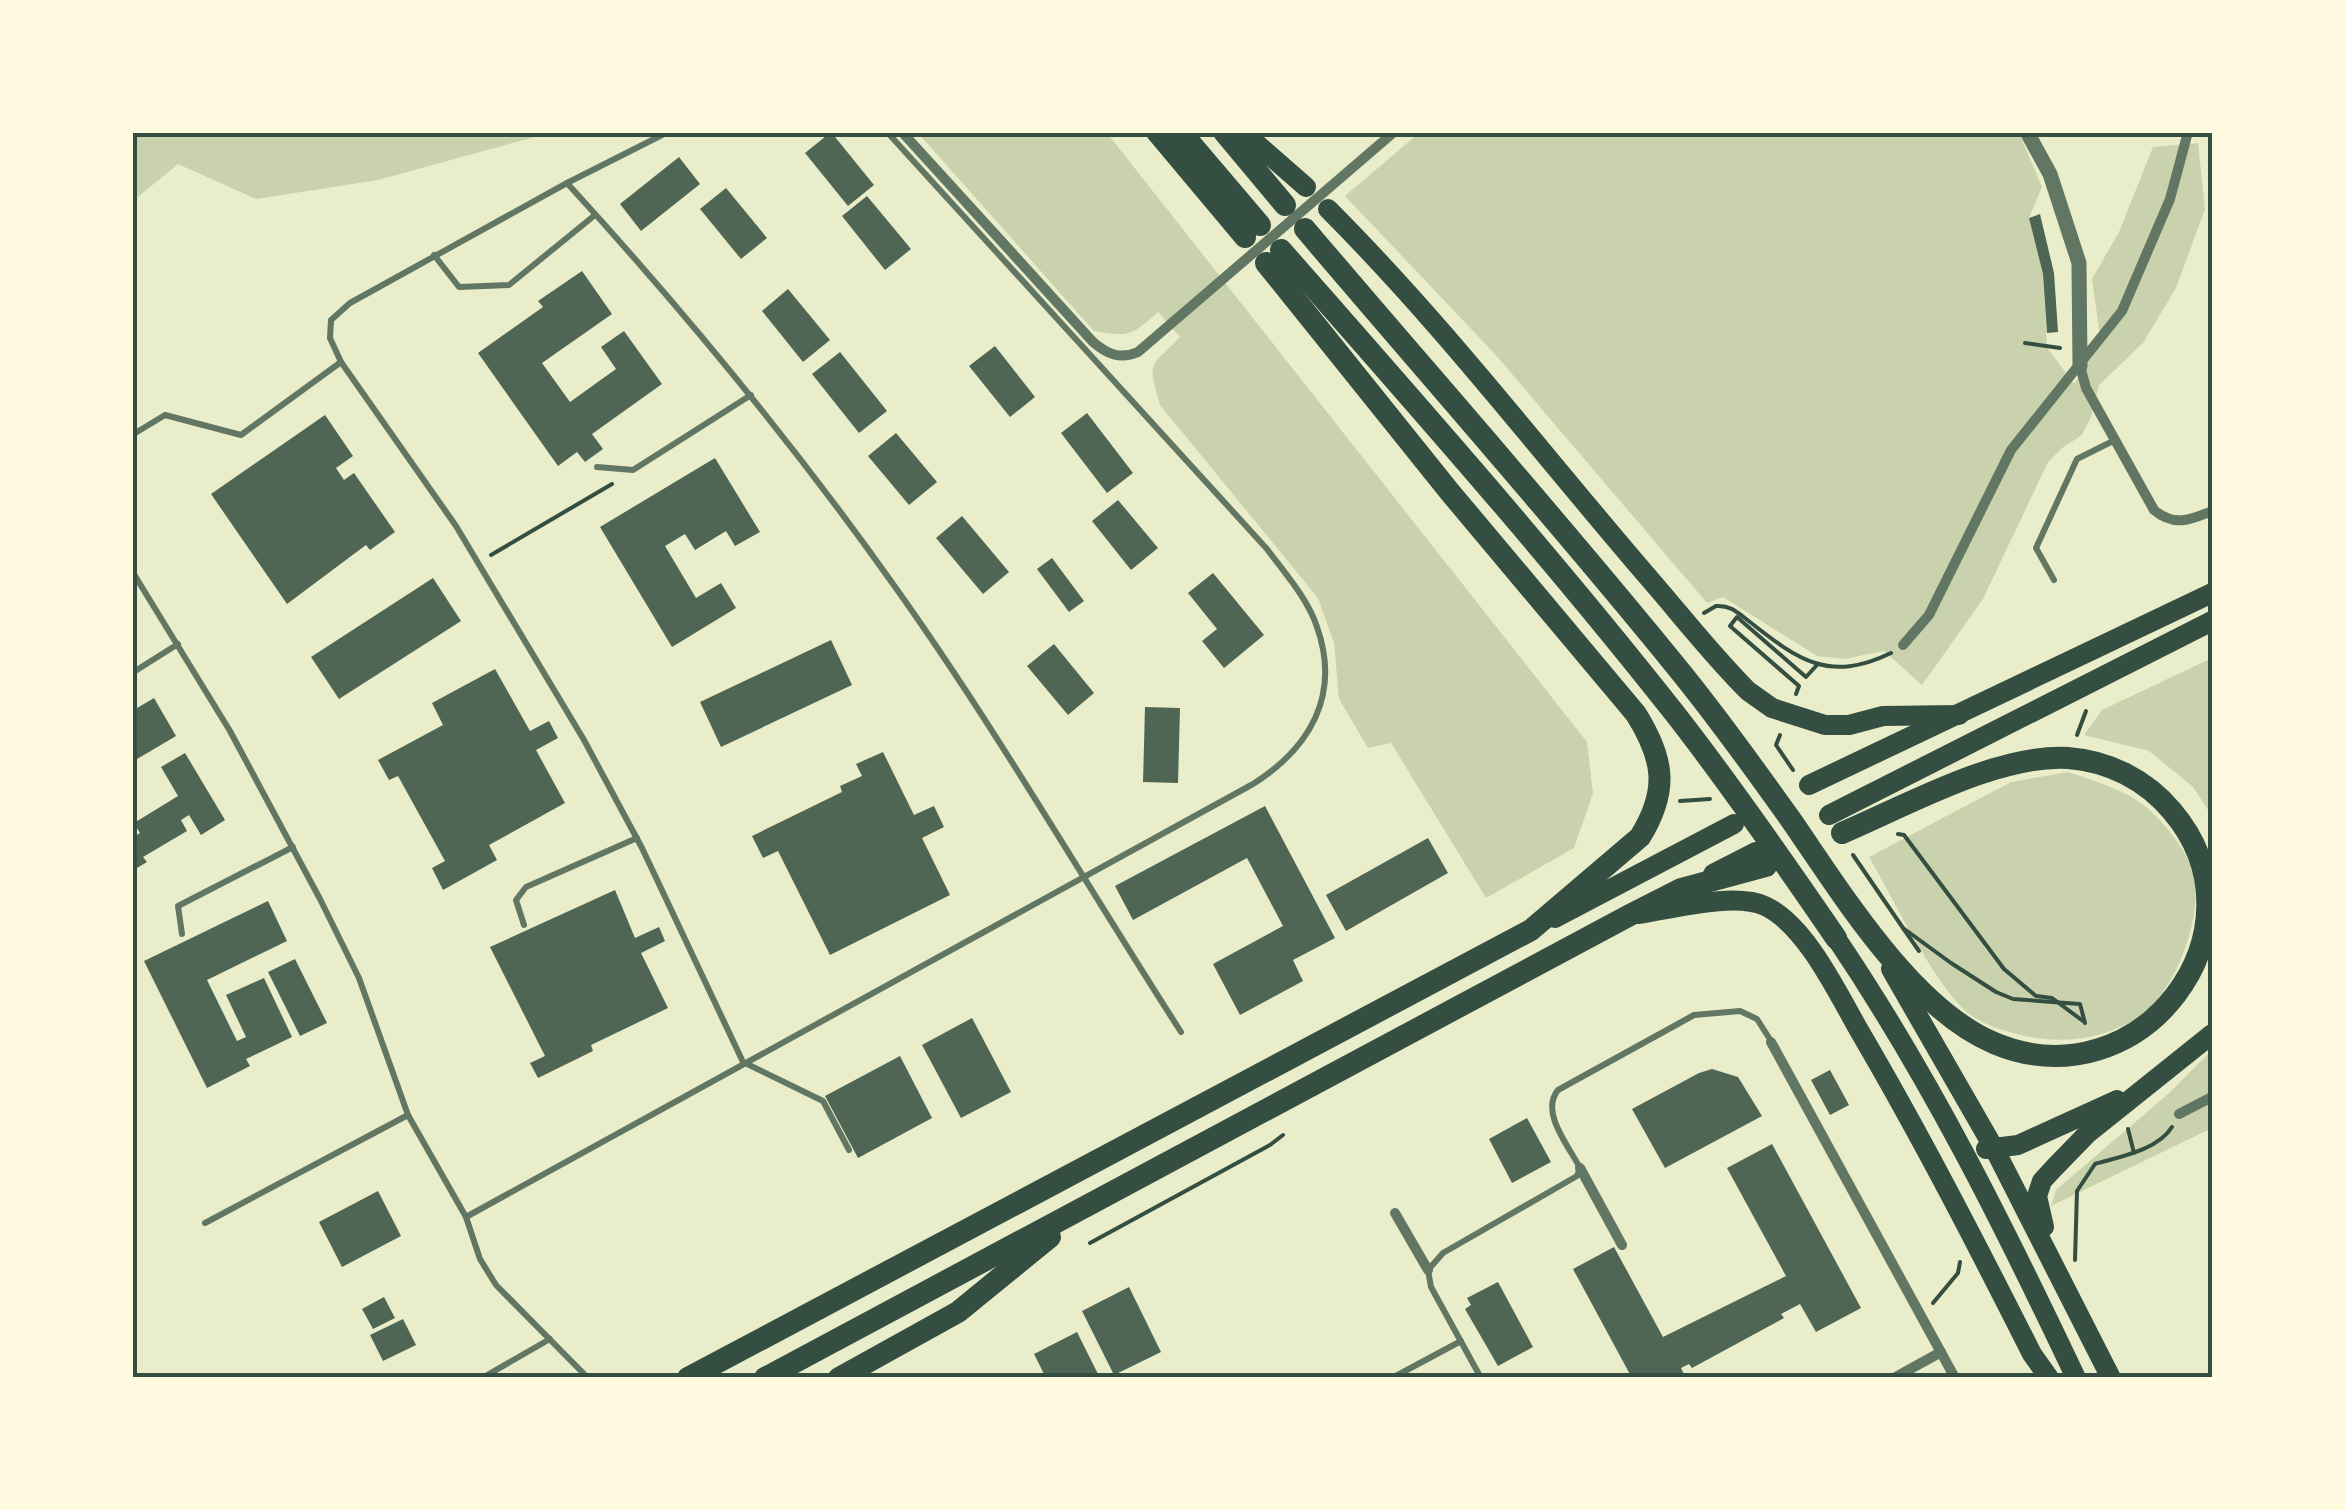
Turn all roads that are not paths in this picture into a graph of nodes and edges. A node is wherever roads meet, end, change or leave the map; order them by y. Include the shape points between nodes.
1 (668, 132) edge
2 (887, 132) edge
3 (902, 132) edge
4 (1157, 132) edge
5 (1181, 132) edge
6 (1224, 132) edge
7 (1243, 132) edge
8 (1394, 132) edge
9 (2027, 132) edge
10 (2188, 132) edge
11 (567, 184) junction
12 (1306, 187) dead end
13 (1285, 205) dead end
14 (1328, 209) dead end
15 (595, 215) junction
16 (1305, 229) dead end
17 (434, 255) junction
18 (340, 362) junction
19 (2080, 366) junction
20 (751, 396) junction
21 (132, 435) edge
22 (2113, 441) junction
23 (597, 467) dead end
24 (2212, 511) edge
25 (132, 571) edge
26 (2054, 580) dead end
27 (2212, 593) edge
28 (2212, 621) edge
29 (178, 644) junction
30 (1903, 645) road end
31 (132, 673) edge
32 (1959, 715) junction
33 (1809, 785) dead end
34 (1734, 824) dead end
35 (1836, 824) joint
36 (637, 838) junction
37 (293, 847) junction
38 (1761, 859) dead end
39 (1081, 876) junction
40 (1630, 915) junction
41 (1860, 920) junction
42 (524, 924) dead end
43 (1531, 930) junction
44 (182, 934) dead end
45 (1836, 938) joint
46 (1181, 1032) dead end
47 (2212, 1034) edge
48 (1772, 1042) joint
49 (742, 1062) junction
50 (2150, 1082) junction
51 (2212, 1097) edge
52 (2179, 1114) road end
53 (408, 1115) junction
54 (1952, 1128) junction
55 (849, 1150) dead end
56 (1995, 1150) junction
57 (1580, 1168) junction
58 (1395, 1213) dead end
59 (466, 1217) junction
60 (1059, 1221) junction
61 (205, 1222) dead end
62 (1622, 1245) dead end
63 (2048, 1250) junction
64 (1428, 1270) junction
65 (550, 1339) junction
66 (1461, 1341) junction
67 (1941, 1352) junction
68 (482, 1378) edge
69 (588, 1378) edge
70 (688, 1378) edge
71 (765, 1378) edge
72 (839, 1378) edge
73 (1392, 1378) edge
74 (1480, 1378) edge
75 (1894, 1378) edge
76 (1955, 1378) edge
77 (2048, 1378) edge
78 (2076, 1378) edge
79 (2111, 1378) edge

1 - 11 lane
2 - 39 lane via 1267,548 1317,625 1323,695 1299,748 1279,768
3 - 8 street via 1087,336 1106,352 1132,355
4 - 5 highway via 1252,231
6 - 13 highway
7 - 12 main road
9 - 19 street via 2050,174 2080,263
10 - 19 street via 2136,282
11 - 15 lane
11 - 17 lane
14 - 32 main road via 1462,355 1748,691 1772,708 1824,725
15 - 17 lane via 509,285 459,287
15 - 20 lane
16 - 41 highway via 1698,694
17 - 18 lane via 338,312 328,326
18 - 21 lane via 241,436 165,415
18 - 36 lane via 478,563
19 - 22 street
19 - 30 street via 2011,450 1929,615
20 - 23 lane via 634,470
20 - 39 lane via 895,586
22 - 24 street via 2162,516 2187,521
22 - 26 lane via 2077,459 2036,548
25 - 29 lane
27 - 32 main road
28 - 35 main road
29 - 31 lane
29 - 37 lane
32 - 33 main road
34 - 43 main road
35 - 41 highway via 1984,772 2069,758 2114,768 2154,790 2189,830 2206,872 2194,968 2166,1010 2125,1041 2076,1055 2028,1056 1956,1021
36 - 42 lane via 526,887 516,900
36 - 49 lane
37 - 44 lane via 178,906
37 - 53 lane via 359,978
38 - 40 highway
39 - 46 lane
39 - 49 lane
40 - 60 highway
40 - 77 main road via 1739,898 1785,918 1923,1140
41 - 56 main road
43 - 45 highway via 1640,837 1659,799 1653,741 1448,491 1274,256 1474,472 1676,715
43 - 70 highway
45 - 54 main road
47 - 50 main road
48 - 57 lane via 1757,1019 1740,1011 1694,1015 1558,1090 1551,1113
48 - 67 street
49 - 55 lane via 823,1101
49 - 59 lane
50 - 56 main road
50 - 63 main road via 2042,1182 2038,1196
51 - 52 street
53 - 59 lane
53 - 61 lane
54 - 56 main road via 1972,1144
54 - 78 main road
56 - 63 main road
57 - 62 street
57 - 64 lane via 1572,1182 1443,1253
58 - 64 street
59 - 65 lane via 496,1285
60 - 71 highway
60 - 72 highway via 1052,1236 958,1312
63 - 79 main road
64 - 66 lane
65 - 68 lane
65 - 69 lane
66 - 73 lane
66 - 74 lane
67 - 75 street
67 - 76 street

